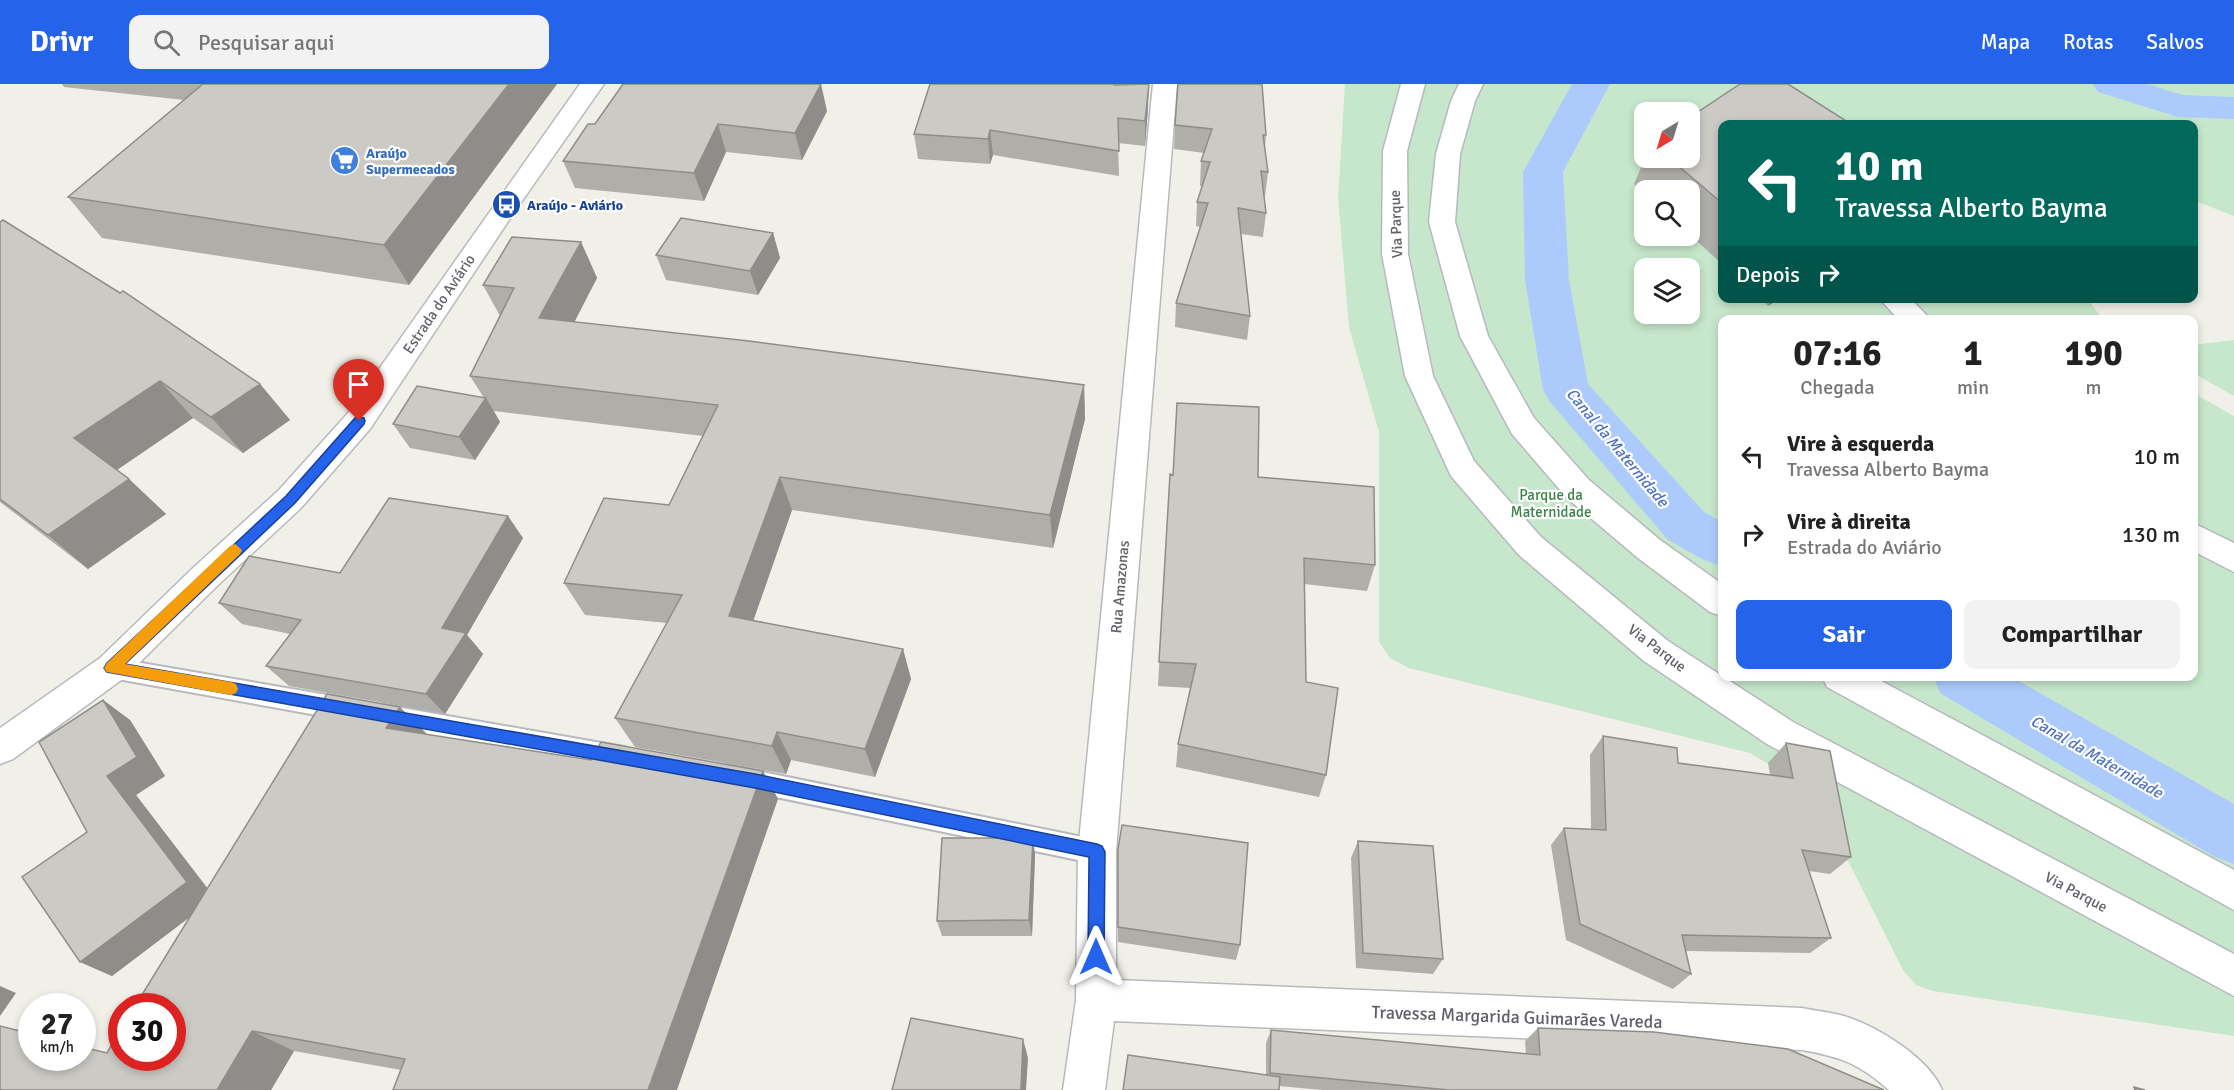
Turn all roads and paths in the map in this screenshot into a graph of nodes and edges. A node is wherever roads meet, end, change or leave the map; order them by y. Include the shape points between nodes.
1 (592, 84) edge
2 (1165, 84) edge
3 (1413, 84) edge
4 (1471, 84) edge
5 (1898, 303) edge
6 (1911, 315) edge
7 (2198, 539) edge
8 (2234, 559) edge
9 (1718, 599) edge
10 (112, 668) junction
11 (1848, 681) edge
12 (0, 748) edge
13 (650, 762) edge
14 (708, 773) edge
15 (1097, 852) junction
16 (2234, 891) edge
17 (2234, 976) edge
18 (1096, 1000) junction
19 (1084, 1090) edge
20 (1921, 1090) edge

1 - 10 street, Estrada do Aviário via 359,421 290,499
2 - 15 street, Rua Amazonas
3 - 17 street, Via Parque via 1395,151 1395,254 1419,376 1462,468 1530,546 1656,651 1780,733
4 - 9 street via 1448,154 1443,222 1474,336 1523,426 1578,489 1649,549
5 - 6 street
7 - 8 street
10 - 12 street, Estrada do Aviário
10 - 13 lane
11 - 16 street
14 - 15 lane
15 - 18 street, Rua Amazonas
18 - 19 street, Rua Amazonas
18 - 20 street, Travessa Margarida Guimarães Vareda via 1802,1029 1844,1037 1884,1058

